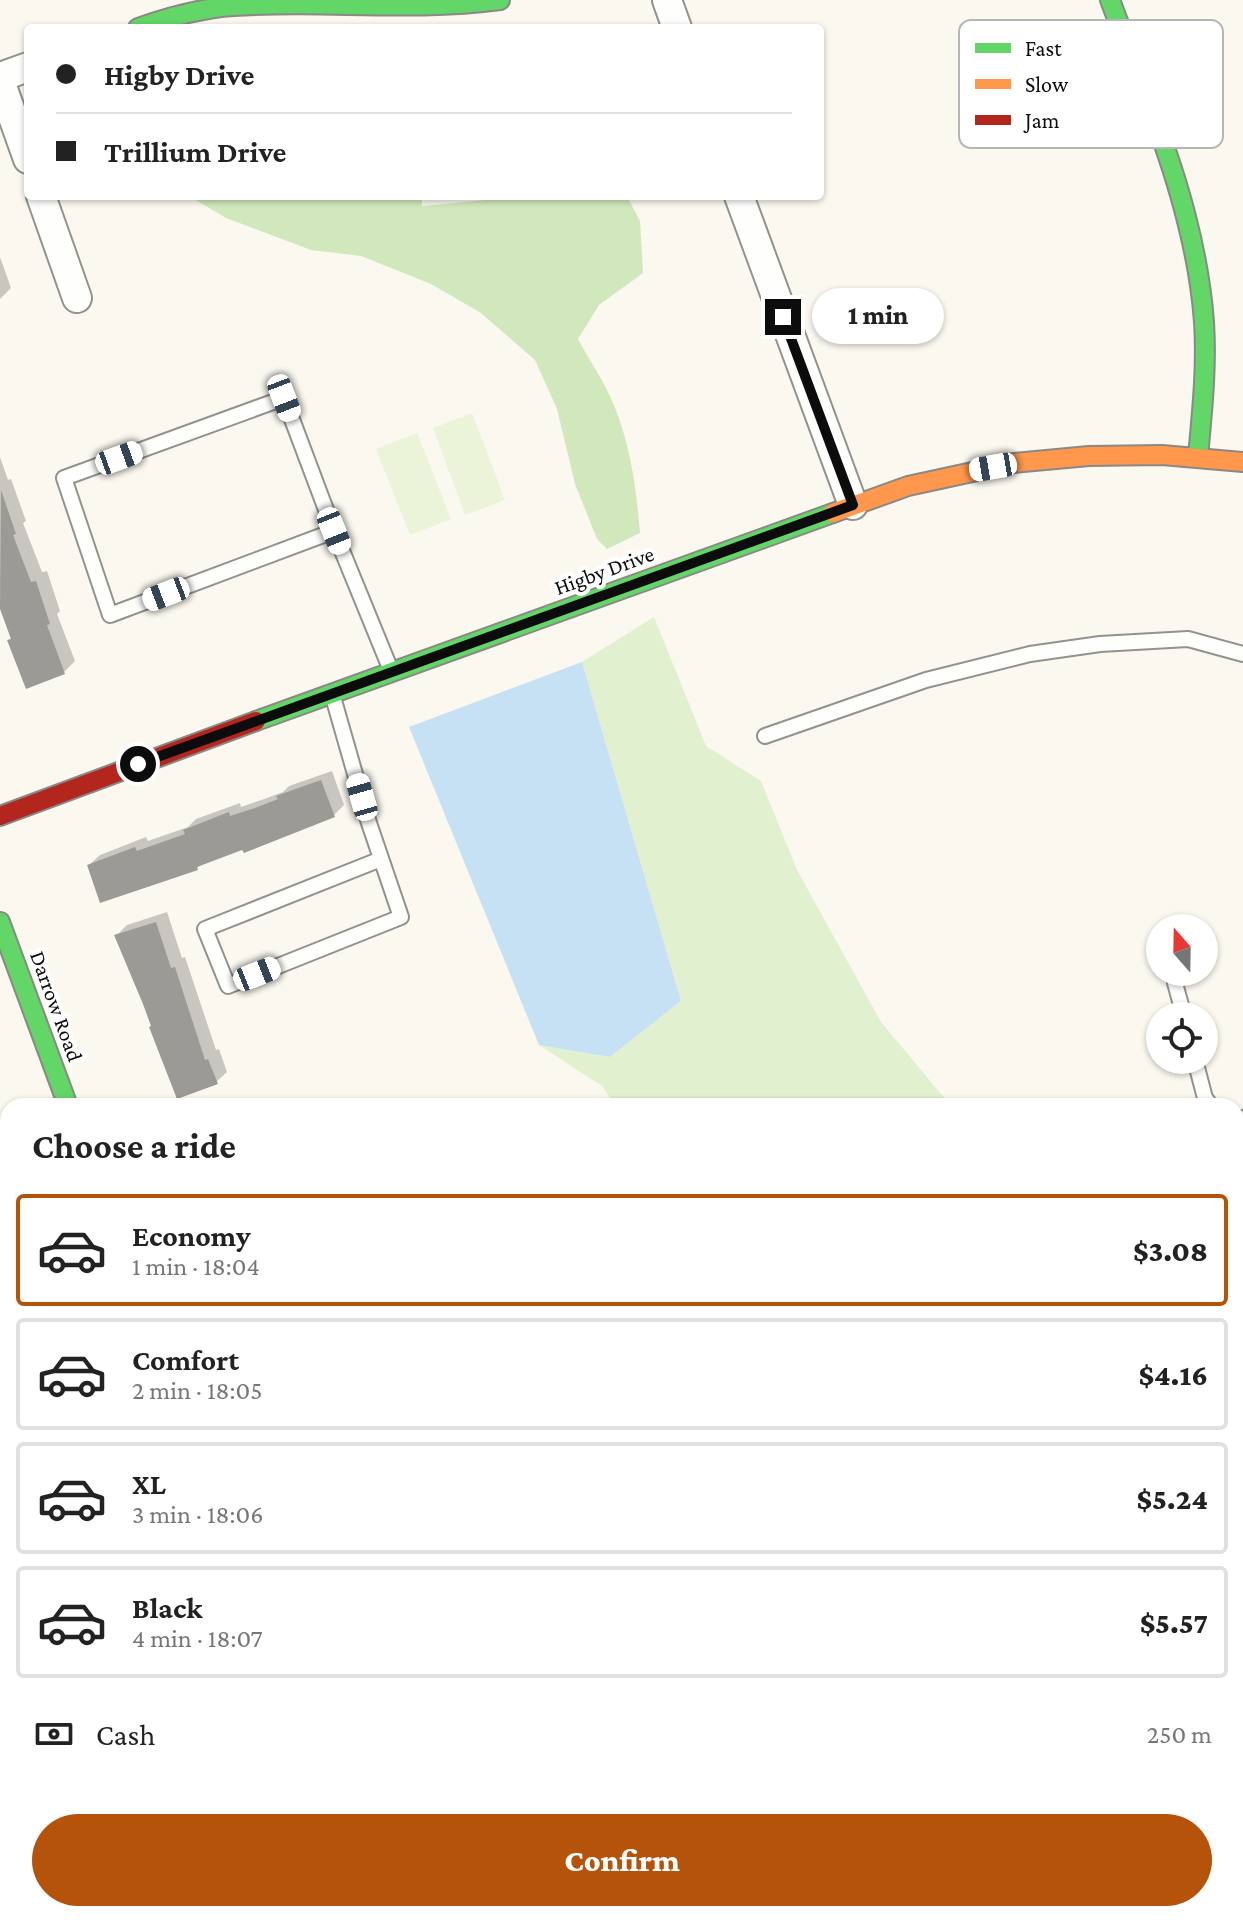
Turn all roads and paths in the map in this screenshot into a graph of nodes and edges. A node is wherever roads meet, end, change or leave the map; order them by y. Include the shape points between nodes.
1 (500, 0) edge
2 (667, 0) edge
3 (1110, 0) edge
4 (322, 3) edge
5 (1117, 20) edge
6 (149, 24) edge
7 (676, 24) edge
8 (24, 69) edge
9 (0, 79) edge
10 (24, 148) edge
11 (1165, 148) edge
12 (42, 200) edge
13 (740, 200) edge
14 (77, 298) dead end
15 (1198, 457) junction
16 (1243, 462) edge
17 (853, 505) junction
18 (334, 531) junction
19 (1243, 654) edge
20 (392, 672) junction
21 (332, 693) junction
22 (765, 736) dead end
23 (0, 816) edge
24 (381, 859) junction
25 (0, 922) edge
26 (1199, 1074) edge
27 (65, 1098) edge
28 (1205, 1098) edge

1 - 4 street via 401,9
2 - 7 street
3 - 5 street
4 - 6 street via 235,6
8 - 9 street
9 - 10 street
11 - 15 street via 1196,260 1205,346
12 - 14 street
13 - 17 street
15 - 16 street, Higby Drive
15 - 17 street, Higby Drive via 1089,456 1014,463 908,486
17 - 20 street, Higby Drive
18 - 18 lane via 110,615 64,478 284,398
18 - 20 lane
19 - 22 lane via 1188,639 1030,654 926,680
20 - 21 street, Higby Drive
21 - 23 street, Higby Drive
21 - 24 lane
24 - 24 lane via 205,929 228,986 401,917
25 - 27 street, Darrow Road
26 - 28 lane

